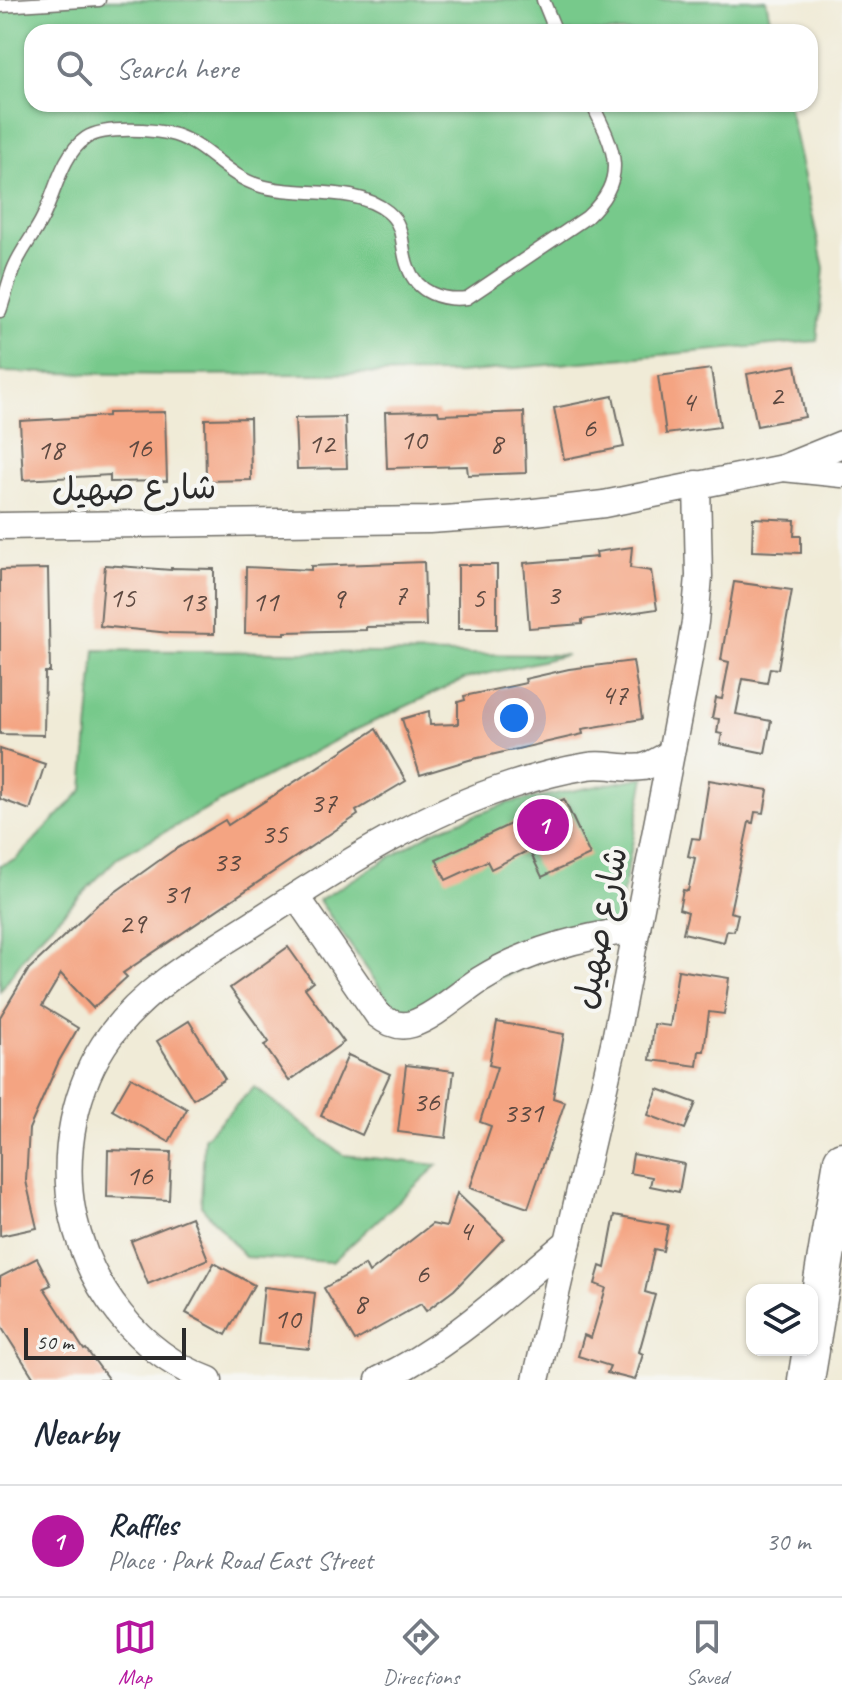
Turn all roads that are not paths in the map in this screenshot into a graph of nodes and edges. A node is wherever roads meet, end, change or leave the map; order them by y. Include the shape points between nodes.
1 (99, 0) edge
2 (543, 0) edge
3 (0, 6) edge
4 (553, 24) edge
5 (596, 112) edge
6 (0, 311) edge
7 (842, 444) edge
8 (825, 467) edge
9 (697, 484) junction
10 (0, 526) edge
11 (670, 754) junction
12 (296, 896) junction
13 (637, 929) junction
14 (842, 1160) edge
15 (568, 1242) junction
16 (818, 1305) edge
17 (810, 1356) edge
18 (209, 1380) edge
19 (379, 1380) edge
20 (536, 1380) edge
21 (806, 1380) edge

1 - 3 lane
2 - 4 lane
5 - 6 lane via 615,160 613,182 603,202 467,298 452,300 425,291 415,281 396,219 374,204 257,185 175,135 112,131 89,136 72,153 17,261
7 - 8 street, شارع صهيل
8 - 9 street, شارع صهيل via 783,468
9 - 10 street, شارع صهيل via 604,504 429,520
9 - 11 street, شارع صهيل via 695,622
11 - 12 street via 642,767 590,765 512,785 428,817
11 - 13 street, شارع صهيل
12 - 13 street via 378,1015 400,1025 412,1024 482,978 541,950
12 - 18 street via 133,1008 90,1073 69,1152 69,1197 79,1241 97,1282 122,1319 155,1350
13 - 15 street, شارع صهيل
14 - 16 street
15 - 19 street via 441,1344
15 - 20 street, شارع صهيل
17 - 21 street

